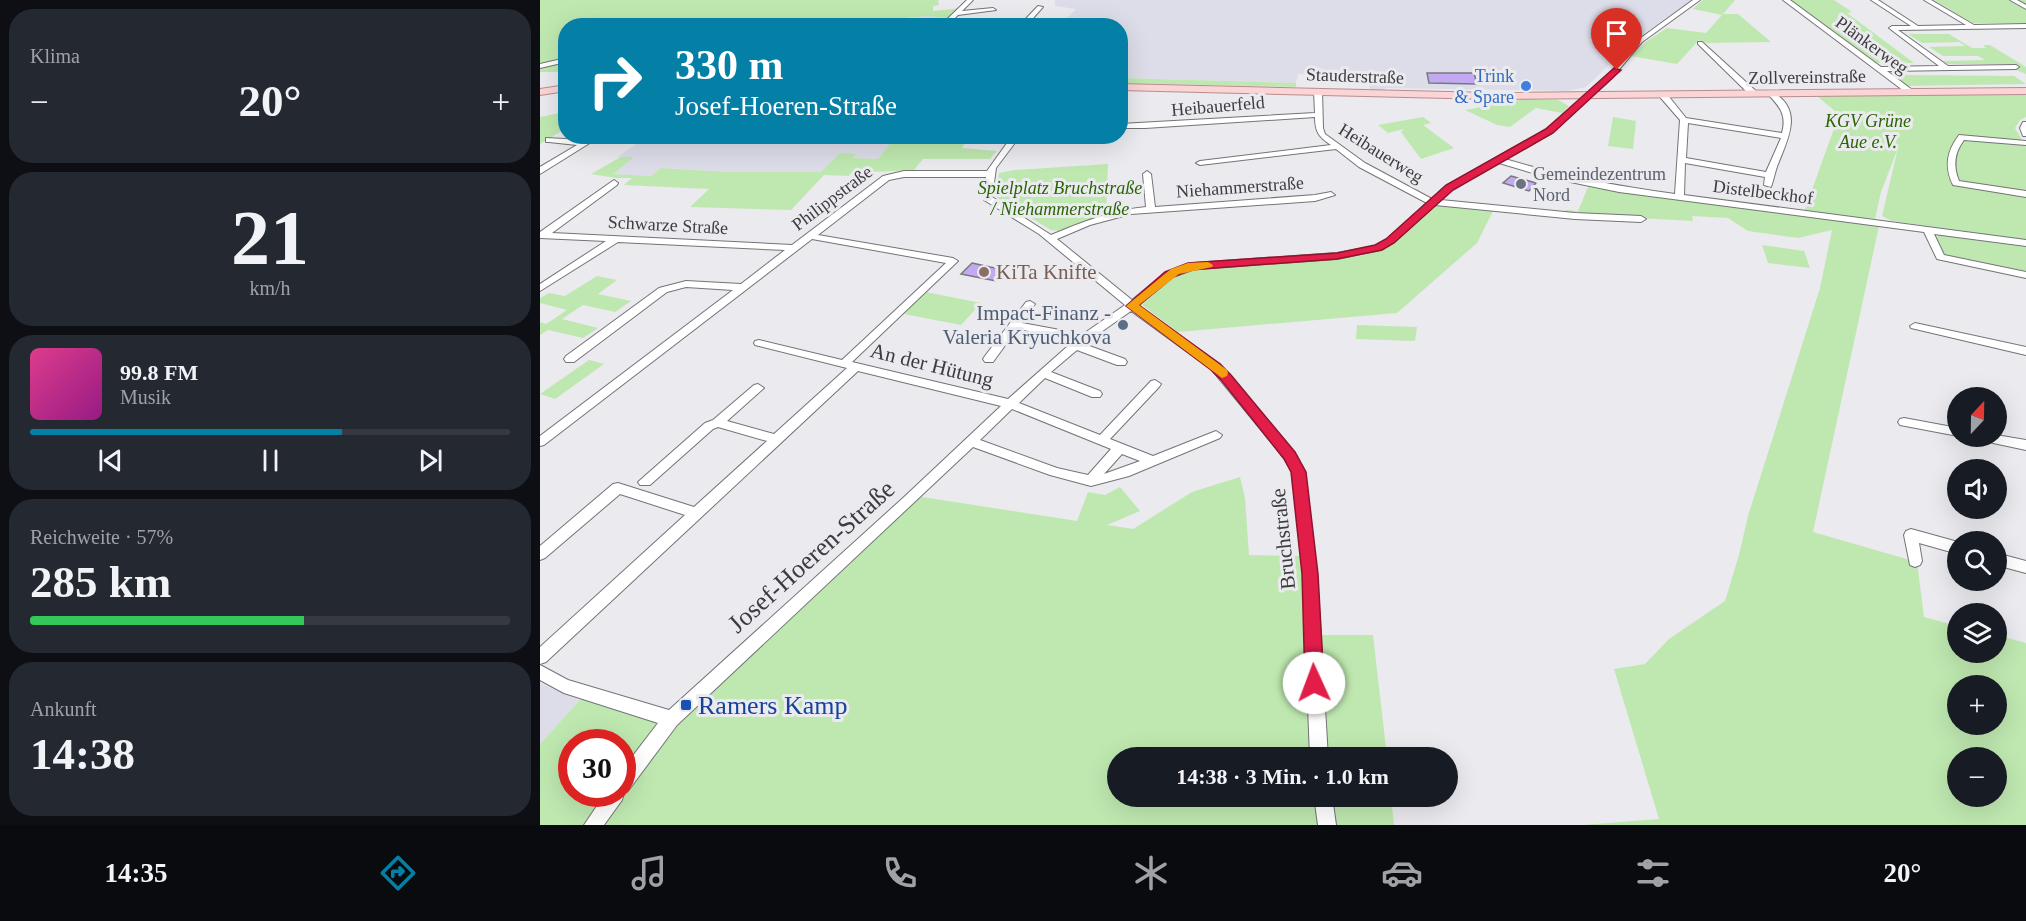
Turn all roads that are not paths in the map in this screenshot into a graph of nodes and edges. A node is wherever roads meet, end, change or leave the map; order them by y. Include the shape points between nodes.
1 (970, 0) edge
2 (1697, 0) edge
3 (1786, 0) edge
4 (1874, 0) edge
5 (1927, 0) edge
6 (2013, 0) edge
7 (1040, 7) dead end
8 (2026, 7) edge
9 (993, 10) dead end
10 (958, 13) junction
11 (952, 18) edge
12 (1030, 18) edge
13 (1973, 26) junction
14 (2026, 26) edge
15 (1916, 27) junction
16 (1700, 43) dead end
17 (558, 62) edge
18 (540, 66) edge
19 (2016, 67) dead end
20 (1946, 68) junction
21 (1880, 69) junction
22 (1601, 85) junction
23 (1128, 87) edge
24 (558, 89) edge
25 (1318, 91) junction
26 (2026, 91) edge
27 (540, 92) edge
28 (1911, 92) junction
29 (1754, 94) junction
30 (1772, 94) junction
31 (1663, 95) junction
32 (1555, 96) junction
33 (1589, 96) junction
34 (1624, 96) junction
35 (1578, 106) junction
36 (1319, 115) junction
37 (1684, 120) junction
38 (2026, 124) edge
39 (1128, 126) edge
40 (2026, 135) edge
41 (1785, 136) junction
42 (549, 140) dead end
43 (558, 141) edge
44 (2026, 143) edge
45 (585, 144) edge
46 (1010, 144) edge
47 (1336, 147) junction
48 (1498, 160) junction
49 (1683, 160) junction
50 (1200, 163) dead end
51 (540, 171) edge
52 (990, 174) junction
53 (1147, 174) dead end
54 (1768, 175) junction
55 (614, 183) dead end
56 (1768, 185) dead end
57 (2026, 194) edge
58 (1331, 195) dead end
59 (1678, 198) junction
60 (1432, 202) junction
61 (1151, 209) junction
62 (1641, 219) dead end
63 (1928, 230) junction
64 (541, 235) edge
65 (809, 236) junction
66 (616, 239) junction
67 (1050, 239) junction
68 (2026, 243) edge
69 (793, 248) junction
70 (2026, 275) edge
71 (743, 287) junction
72 (540, 288) edge
73 (1030, 304) dead end
74 (1131, 306) junction
75 (1016, 325) junction
76 (1915, 326) dead end
77 (759, 343) dead end
78 (1077, 344) junction
79 (2026, 351) edge
80 (570, 359) dead end
81 (989, 359) dead end
82 (1121, 362) dead end
83 (850, 365) junction
84 (1043, 373) junction
85 (1155, 384) dead end
86 (758, 388) dead end
87 (1096, 394) dead end
88 (1010, 404) junction
89 (1904, 422) dead end
90 (717, 423) junction
91 (1947, 430) edge
92 (1216, 435) dead end
93 (777, 439) junction
94 (1102, 441) junction
95 (2007, 441) edge
96 (540, 442) edge
97 (971, 442) junction
98 (2026, 445) edge
99 (1120, 447) junction
100 (1153, 461) junction
101 (1091, 481) junction
102 (645, 482) dead end
103 (700, 510) junction
104 (1947, 545) edge
105 (540, 554) edge
106 (1915, 561) dead end
107 (2007, 562) edge
108 (2026, 567) edge
109 (540, 657) edge
110 (540, 672) edge
111 (671, 719) junction
112 (1318, 747) edge
113 (636, 766) edge
114 (606, 807) edge
115 (1325, 807) edge
116 (593, 825) edge
117 (1327, 825) edge

1 - 10 street
2 - 22 street, Josef-Hoeren-Straße via 1640,41
3 - 21 street, Plänkerweg
4 - 15 street
5 - 13 street
6 - 8 street
7 - 12 street
9 - 10 street
10 - 11 street
13 - 14 street
13 - 15 street
15 - 20 street via 1892,28
16 - 29 street
17 - 18 street
19 - 20 street
20 - 21 street
21 - 28 street, Plänkerweg
22 - 33 street, Josef-Hoeren-Straße
22 - 34 main road
23 - 25 main road, Stauderstraße
24 - 27 main road
25 - 32 main road, Stauderstraße
25 - 36 street, Heibauerweg
26 - 28 main road, Zollvereinstraße
28 - 30 main road, Zollvereinstraße
29 - 30 main road, Zollvereinstraße
29 - 31 main road, Zollvereinstraße
30 - 41 street via 1786,111
31 - 34 main road, Zollvereinstraße
31 - 37 street
32 - 33 main road, Stauderstraße
32 - 35 main road
33 - 34 main road, Zollvereinstraße
33 - 35 street, Josef-Hoeren-Straße
35 - 48 street, Josef-Hoeren-Straße via 1550,131
36 - 39 street, Heibauerfeld
36 - 47 street, Heibauerweg via 1320,132
37 - 41 street
37 - 49 street
38 - 40 street
41 - 54 street
42 - 43 street
44 - 57 street via 1962,137 1954,145 1950,169 1956,183
45 - 51 street
46 - 52 street
47 - 50 street
47 - 60 street, Heibauerweg
48 - 59 street, Distelbeckhof via 1586,183
48 - 60 street, Josef-Hoeren-Straße
49 - 54 street
49 - 59 street
52 - 65 street, Philippstraße via 892,176
52 - 67 street, Bruchstraße via 987,198
53 - 61 street, Niehammerstraße
54 - 56 street
55 - 64 street
58 - 61 street, Niehammerstraße
59 - 63 street, Distelbeckhof
60 - 62 street
60 - 74 street, Josef-Hoeren-Straße via 1378,248 1337,256 1188,267 1169,275
61 - 67 street, Niehammerstraße via 1106,217
63 - 68 street, Distelbeckhof
63 - 70 street via 1940,257
64 - 66 street, Schwarze Straße
65 - 69 street, Philippstraße
65 - 83 street, An der Hütung via 953,261
66 - 69 street, Schwarze Straße
66 - 72 street
67 - 74 street, Bruchstraße
69 - 71 street, Philippstraße
71 - 80 street via 686,284 663,290
71 - 96 street, Philippstraße
73 - 75 street
74 - 78 street, Josef-Hoeren-Straße
74 - 112 street, Bruchstraße via 1227,378 1290,456 1298,472 1310,574
75 - 78 street via 1056,332
75 - 81 street
76 - 79 street
77 - 83 street, An der Hütung
78 - 82 street
78 - 84 street, Josef-Hoeren-Straße
83 - 88 street, An der Hütung
83 - 93 street
84 - 87 street
84 - 88 street, Josef-Hoeren-Straße
85 - 94 street
86 - 90 street
88 - 94 street, An der Hütung
88 - 97 street, Josef-Hoeren-Straße
89 - 91 street
90 - 93 street
90 - 102 street
92 - 100 street
93 - 103 street
94 - 99 street, An der Hütung
95 - 98 street
97 - 101 street
97 - 111 street, Josef-Hoeren-Straße
99 - 100 street, An der Hütung
99 - 101 street
100 - 101 street
103 - 105 street via 618,488
103 - 109 street
104 - 106 street via 1911,535
107 - 108 street
110 - 111 street via 564,686
111 - 113 street, Josef-Hoeren-Straße
114 - 116 street
115 - 117 street

